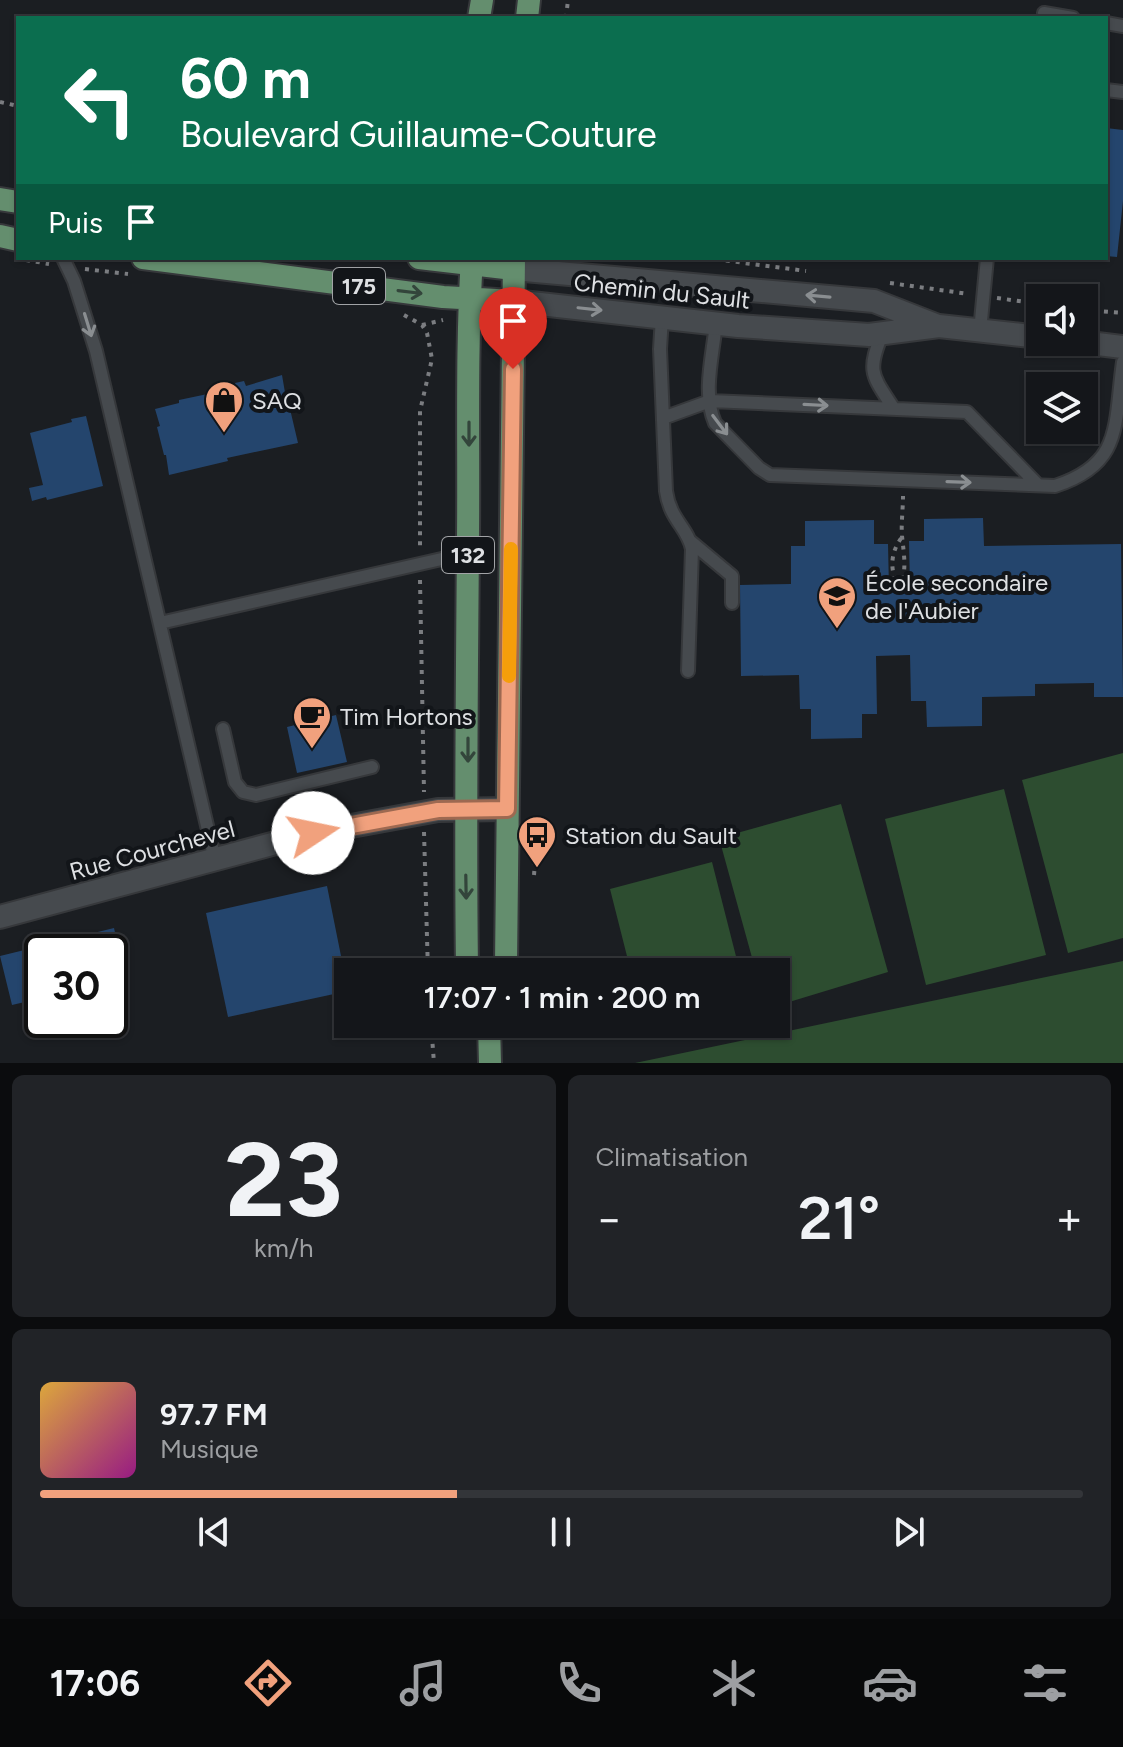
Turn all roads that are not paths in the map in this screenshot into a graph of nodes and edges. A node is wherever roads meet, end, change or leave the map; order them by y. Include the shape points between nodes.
1 (1045, 10) edge
2 (1066, 16) edge
3 (64, 260) edge
4 (159, 260) edge
5 (445, 260) edge
6 (987, 260) edge
7 (471, 262) edge
8 (514, 263) edge
9 (470, 300) junction
10 (513, 301) junction
11 (894, 308) junction
12 (662, 317) junction
13 (716, 323) junction
14 (939, 326) junction
15 (980, 331) junction
16 (882, 334) junction
17 (1026, 336) edge
18 (1098, 344) edge
19 (1123, 347) edge
20 (1123, 362) edge
21 (710, 401) junction
22 (894, 409) junction
23 (663, 418) junction
24 (1038, 485) junction
25 (690, 541) junction
26 (468, 553) junction
27 (732, 603) dead end
28 (160, 623) junction
29 (688, 671) dead end
30 (223, 729) dead end
31 (372, 767) dead end
32 (465, 809) junction
33 (507, 809) junction
34 (215, 860) junction
35 (0, 917) edge
36 (467, 958) edge
37 (506, 958) edge
38 (489, 1038) edge
39 (490, 1063) edge

1 - 2 lane
3 -> 28 lane via 107,395
4 -> 9 main road, Chemin du Sault / 175
5 - 7 main road, Chemin du Sault / 175
6 - 15 lane
7 - 8 main road, Chemin du Sault / 175
7 - 9 main road, 132
8 - 10 main road, 132
11 -> 8 street, Chemin du Sault via 874,301
9 - 10 main road, Chemin du Sault / 175
9 -> 26 main road, 132
10 -> 12 street, Chemin du Sault
10 - 33 main road, 132
11 - 14 street, Chemin du Sault
11 - 16 lane
12 - 13 street, Chemin du Sault
12 - 23 lane
13 - 16 street, Chemin du Sault
13 - 21 lane
14 - 15 street, Chemin du Sault
14 - 16 street, Chemin du Sault
15 - 17 street, Chemin du Sault
16 - 22 lane via 873,371
18 - 19 street
20 - 24 lane via 1112,444 1106,454 1079,478
21 -> 22 lane
21 - 23 lane
21 -> 24 lane via 715,423 770,475
22 - 24 lane via 967,412
23 - 25 lane via 668,504
25 - 27 lane via 732,576
25 - 29 lane
26 - 28 lane
26 -> 32 main road, 132
28 - 34 lane
30 - 31 lane via 235,782 243,792 256,795
32 - 33 street, Rue Courchevel
32 - 34 street, Rue Courchevel via 313,833
32 -> 36 main road, 132
33 - 37 main road, 132
34 - 35 street, Rue Courchevel
38 - 39 main road

